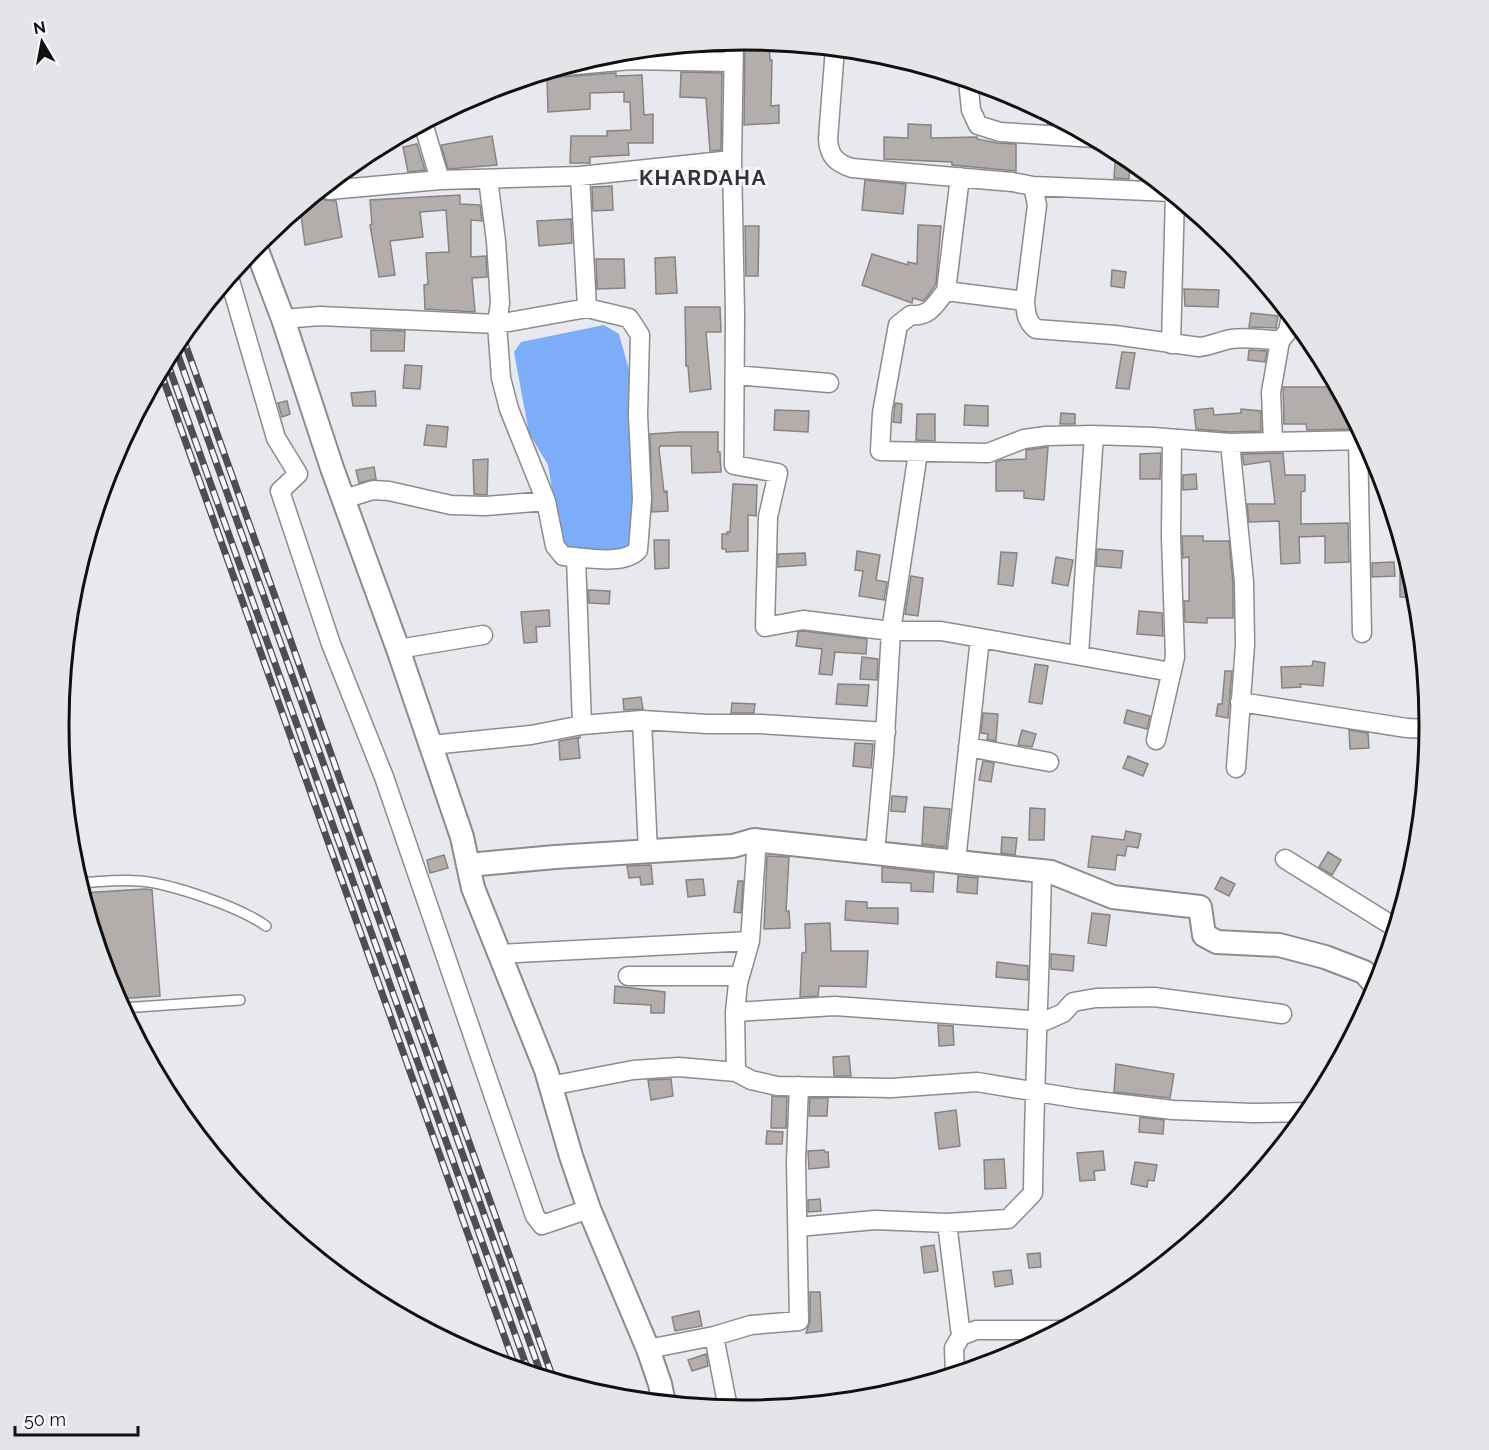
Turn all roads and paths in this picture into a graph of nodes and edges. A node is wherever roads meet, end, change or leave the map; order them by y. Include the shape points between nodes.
1 (733, 50) edge
2 (834, 55) edge
3 (649, 56) edge
4 (732, 62) junction
5 (969, 88) edge
6 (425, 130) edge
7 (1076, 137) edge
8 (732, 160) junction
9 (580, 176) junction
10 (960, 177) junction
11 (488, 179) junction
12 (440, 180) junction
13 (1033, 186) junction
14 (335, 187) edge
15 (1159, 191) edge
16 (1175, 204) edge
17 (259, 256) edge
18 (232, 286) edge
19 (946, 291) junction
20 (1025, 301) junction
21 (587, 308) junction
22 (283, 319) junction
23 (497, 324) junction
24 (1289, 326) edge
25 (1280, 341) junction
26 (1171, 344) junction
27 (735, 375) junction
28 (829, 383) dead end
29 (1094, 435) junction
30 (1172, 439) junction
31 (1357, 440) edge
32 (1273, 442) junction
33 (1230, 443) junction
34 (1362, 451) edge
35 (918, 453) junction
36 (344, 499) junction
37 (546, 501) junction
38 (576, 557) junction
39 (891, 631) junction
40 (1362, 633) dead end
41 (483, 635) dead end
42 (980, 638) junction
43 (398, 649) junction
44 (1079, 654) junction
45 (1171, 672) junction
46 (1240, 702) junction
47 (642, 720) junction
48 (582, 725) junction
49 (1420, 729) edge
50 (886, 732) junction
51 (1156, 740) dead end
52 (430, 745) junction
53 (968, 747) junction
54 (1049, 762) dead end
55 (1236, 768) dead end
56 (754, 840) junction
57 (648, 852) junction
58 (875, 853) junction
59 (1285, 859) dead end
60 (956, 861) junction
61 (468, 865) junction
62 (1042, 871) junction
63 (88, 883) edge
64 (1390, 924) edge
65 (266, 926) dead end
66 (750, 941) junction
67 (499, 954) junction
68 (628, 976) dead end
69 (740, 976) junction
70 (1371, 980) edge
71 (240, 1000) dead end
72 (131, 1007) edge
73 (735, 1012) junction
74 (1282, 1014) dead end
75 (1039, 1021) junction
76 (736, 1072) junction
77 (550, 1086) junction
78 (799, 1086) junction
79 (1034, 1090) junction
80 (1297, 1112) edge
81 (589, 1209) junction
82 (947, 1222) junction
83 (798, 1227) junction
84 (1045, 1330) edge
85 (714, 1336) junction
86 (961, 1336) junction
87 (648, 1348) junction
88 (955, 1367) edge
89 (662, 1396) edge
90 (726, 1400) edge

1 - 4 street
2 - 10 street via 828,150 838,163 852,168
3 - 4 street
4 - 8 street
5 - 7 street via 970,110 978,125 1000,132
6 - 12 street
8 - 9 street
8 - 27 street
9 - 11 street
9 - 21 street
10 - 13 street
10 - 19 street
11 - 12 street
11 - 23 street via 496,241
12 - 14 street
13 - 15 street
13 - 20 street via 1037,205
16 - 26 street
17 - 22 street
18 - 81 street via 276,438 298,474 280,491 331,644 384,777 535,1216 542,1225
19 - 20 street
19 - 35 street via 928,312 911,315 897,325 882,413 880,451
20 - 26 street via 1026,316 1036,329
21 - 23 street
21 - 38 street via 628,318 640,335 642,499 638,550 634,555 621,560
22 - 23 street via 320,316
22 - 36 street
23 - 37 street via 508,409
24 - 25 street
25 - 26 street via 1231,339 1199,347
25 - 32 street via 1271,392
27 - 28 street
27 - 39 street via 734,465 778,472 768,517 765,627 803,620
29 - 30 street
29 - 35 street via 1024,439 988,453
29 - 44 street
30 - 33 street
30 - 45 street
31 - 32 street
32 - 33 street
33 - 46 street via 1244,582 1245,645
34 - 40 street
35 - 39 street
36 - 37 street via 373,490 451,505
36 - 43 street
37 - 38 street via 555,546 563,556
38 - 48 street
39 - 42 street
39 - 50 street
41 - 43 street
42 - 44 street
42 - 53 street
43 - 52 street
44 - 45 street
45 - 51 street
46 - 49 street
46 - 55 street
47 - 48 street
47 - 50 street
47 - 57 street
48 - 52 street via 531,735
50 - 58 street
52 - 61 street
53 - 54 street
53 - 60 street
56 - 57 street via 733,846
56 - 58 street
56 - 66 street
57 - 61 street
58 - 60 street
59 - 64 street
60 - 62 street
61 - 67 street
62 - 70 street via 1113,897 1200,907 1204,934 1217,942 1279,945 1325,957 1364,972
62 - 75 street
63 - 65 lane via 140,881 163,886 255,917
66 - 67 street
66 - 69 street
67 - 77 street
68 - 69 street
69 - 73 street
71 - 72 lane
73 - 75 street via 835,1006
73 - 76 street
74 - 75 street via 1154,997 1096,998 1073,1002 1063,1013
75 - 79 street
76 - 77 street via 679,1067 633,1070
76 - 78 street via 750,1080
77 - 81 street
78 - 79 street via 892,1088 977,1082
78 - 83 street
79 - 80 street via 1173,1110
79 - 82 street via 1033,1192 1008,1219
81 - 87 street
82 - 83 street via 875,1220
82 - 86 street
83 - 85 street via 799,1321 751,1325
84 - 86 street via 976,1330
85 - 87 street
85 - 90 street
86 - 88 street via 954,1348
87 - 89 street

